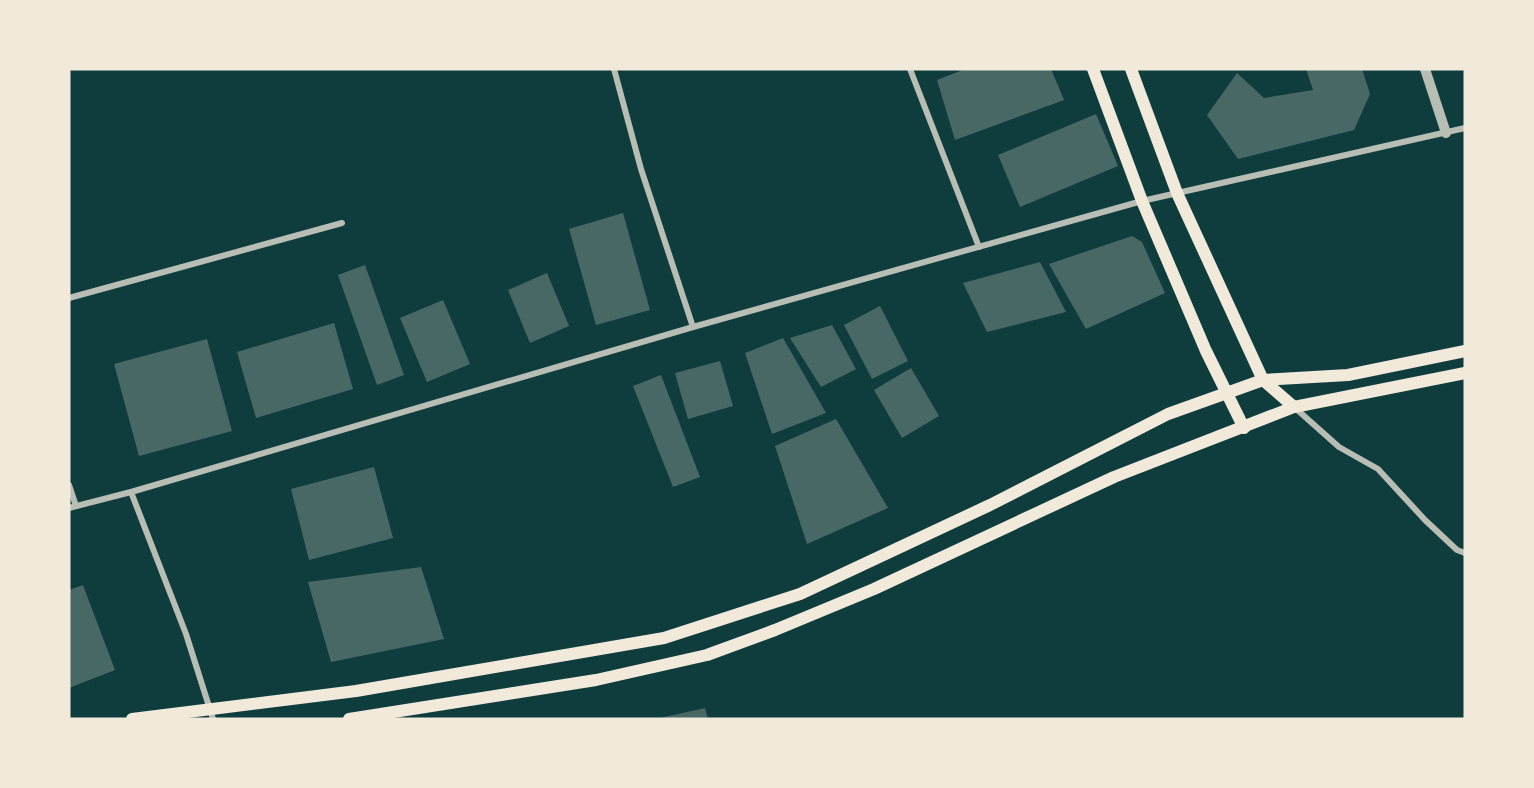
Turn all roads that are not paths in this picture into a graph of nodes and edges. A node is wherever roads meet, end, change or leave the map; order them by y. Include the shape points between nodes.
1 (614, 69) edge
2 (910, 69) edge
3 (1093, 69) edge
4 (1131, 69) edge
5 (1425, 69) edge
6 (1465, 128) edge
7 (1446, 133) junction
8 (1178, 193) junction
9 (1142, 201) junction
10 (342, 223) dead end
11 (979, 247) junction
12 (69, 298) edge
13 (693, 327) junction
14 (1465, 351) edge
15 (1465, 373) edge
16 (1263, 380) junction
17 (1228, 392) junction
18 (1294, 407) junction
19 (1244, 428) junction
20 (69, 485) edge
21 (131, 492) junction
22 (72, 507) edge
23 (1465, 553) edge
24 (212, 714) edge
25 (132, 719) edge
26 (350, 719) edge

1 - 13 street via 641,169
2 - 11 street
3 - 9 main road
4 - 8 main road
5 - 7 street
6 - 7 street
7 - 8 street
8 - 9 street
8 - 16 main road
9 - 11 street
9 - 17 main road via 1206,351
10 - 12 street
11 - 13 street
13 - 21 street
14 - 16 main road via 1348,375
15 - 18 main road
16 - 17 main road
16 - 18 main road
17 - 19 main road
17 - 24 main road via 1168,414 990,505 800,594 664,638
18 - 19 main road
18 - 23 street via 1339,447 1378,469 1425,520
19 - 26 main road via 1114,477 874,589 707,655 596,680
20 - 22 street
21 - 22 street
21 - 24 street
24 - 25 main road

